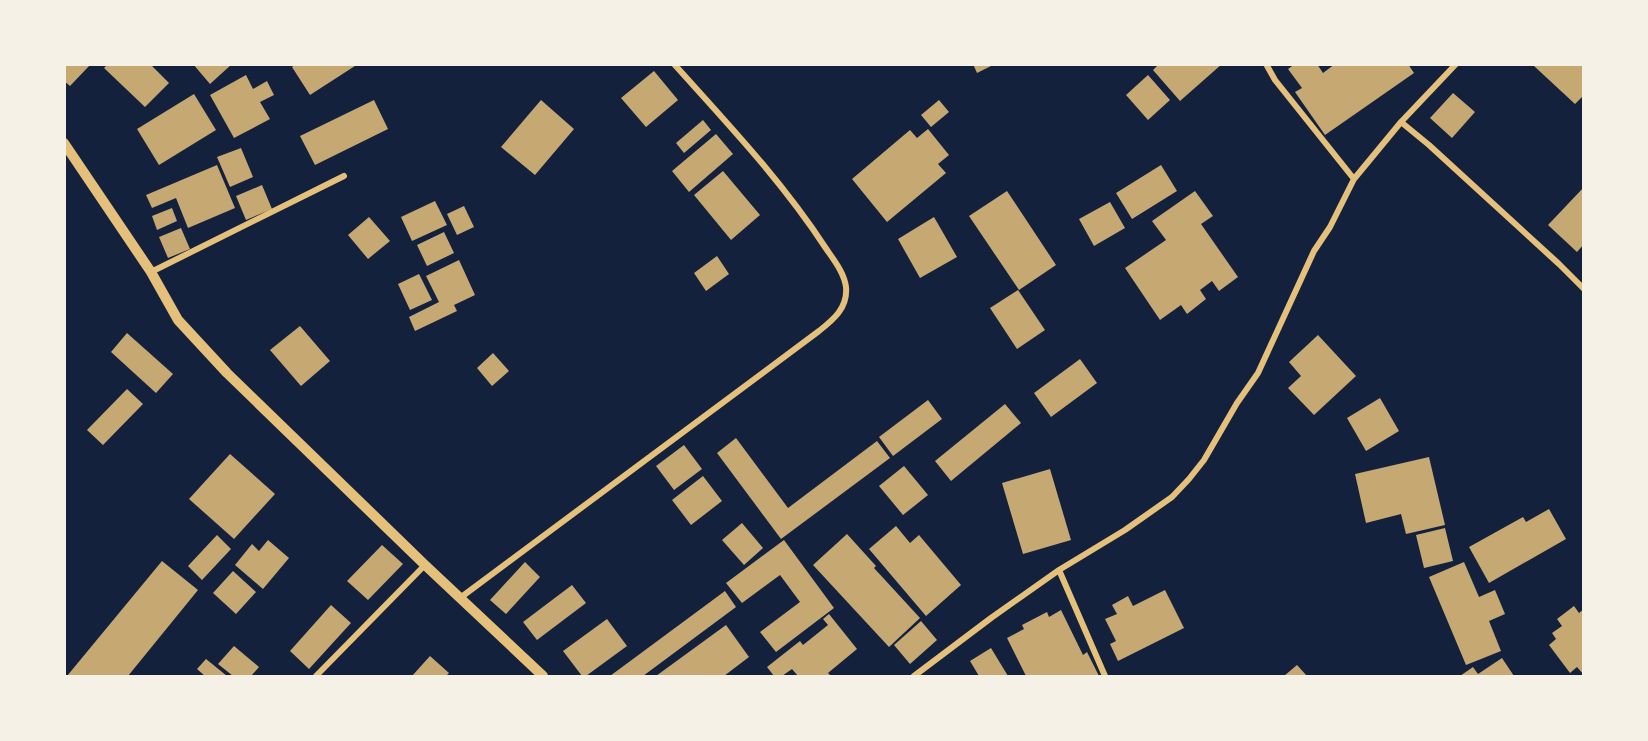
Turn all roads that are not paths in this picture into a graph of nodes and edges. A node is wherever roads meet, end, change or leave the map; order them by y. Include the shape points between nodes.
1 (674, 64) edge
2 (1266, 64) edge
3 (1456, 64) edge
4 (1401, 122) junction
5 (64, 143) edge
6 (344, 176) dead end
7 (1354, 179) junction
8 (151, 272) junction
9 (1584, 289) edge
10 (425, 565) junction
11 (1059, 570) junction
12 (460, 598) junction
13 (316, 676) edge
14 (543, 676) edge
15 (914, 676) edge
16 (1105, 676) edge

1 - 12 street via 804,214 841,272 846,288 844,304 819,331
2 - 7 street
3 - 4 street
4 - 7 street
4 - 9 street
5 - 8 street
6 - 8 street
7 - 11 street via 1314,251 1258,373 1189,479 1125,530
8 - 10 street via 178,320 227,373
10 - 12 street
10 - 13 street
11 - 15 street
11 - 16 street
12 - 14 street

